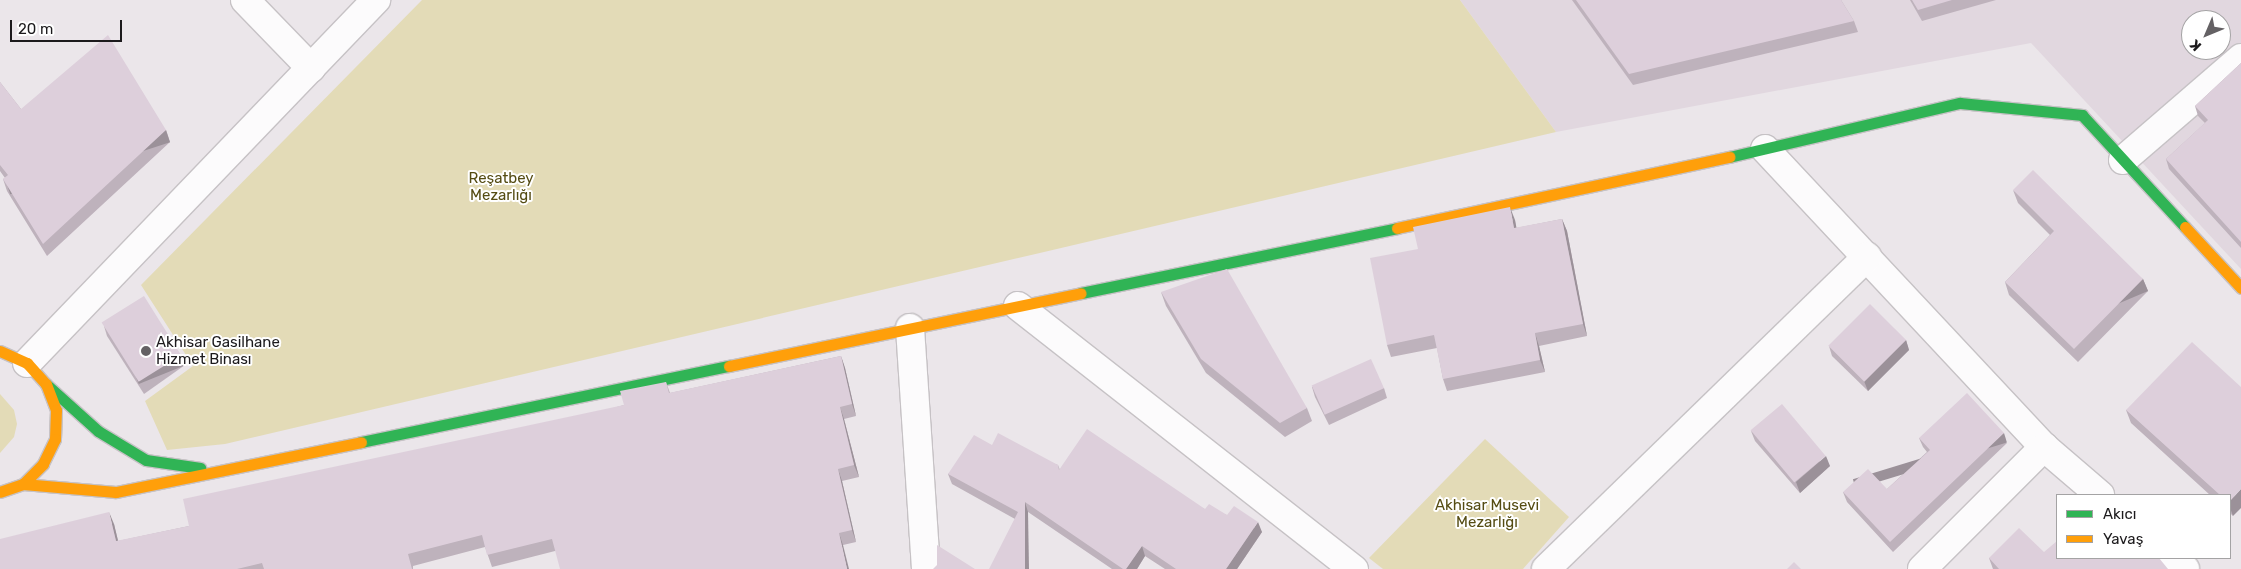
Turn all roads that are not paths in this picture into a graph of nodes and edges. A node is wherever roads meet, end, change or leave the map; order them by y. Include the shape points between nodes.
1 (244, 0) edge
2 (376, 0) edge
3 (2241, 58) edge
4 (311, 68) junction
5 (1765, 149) junction
6 (2123, 160) junction
7 (1867, 257) junction
8 (2241, 288) edge
9 (1018, 306) junction
10 (910, 328) junction
11 (0, 350) edge
12 (27, 363) junction
13 (46, 384) junction
14 (2044, 446) junction
15 (218, 470) junction
16 (22, 484) junction
17 (0, 492) edge
18 (2099, 494) edge
19 (2173, 559) edge
20 (926, 569) edge
21 (1354, 569) edge
22 (1546, 569) edge
23 (1922, 569) edge
24 (2185, 569) edge

1 - 4 street
2 - 4 street
3 - 6 street
4 - 12 street
5 - 6 street via 1960,104 2082,115
5 - 7 street
5 - 9 street
6 - 8 street
7 - 14 street
7 - 22 street
9 - 10 street
9 - 21 street
10 - 15 street
10 - 20 street
11 - 12 street
12 - 13 street
13 - 15 street via 98,431 146,460
13 - 16 street via 56,410 55,439 43,464
14 - 18 street
14 - 23 street
15 - 16 street via 116,492
16 - 17 street
19 - 24 street

